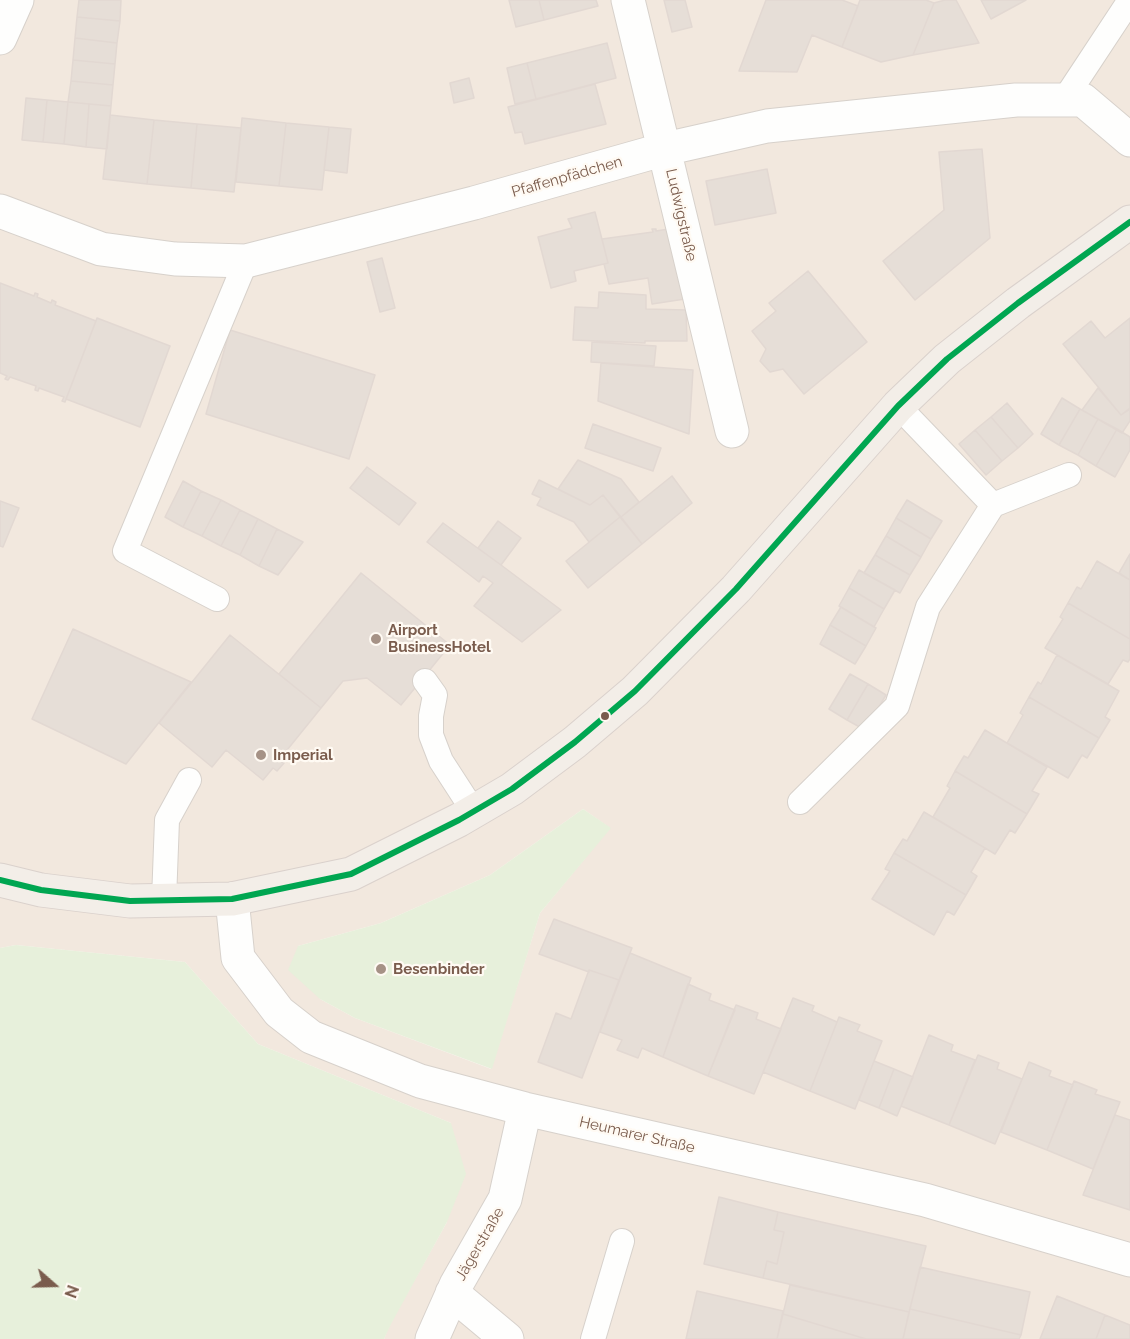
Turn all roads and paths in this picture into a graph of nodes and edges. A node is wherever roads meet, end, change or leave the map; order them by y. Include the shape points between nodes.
1 (17, 0) edge
2 (628, 0) edge
3 (1130, 0) edge
4 (0, 38) edge
5 (1064, 100) junction
6 (1130, 140) edge
7 (665, 149) junction
8 (0, 211) edge
9 (1130, 222) edge
10 (246, 261) junction
11 (898, 406) junction
12 (732, 431) dead end
13 (1069, 475) dead end
14 (993, 505) junction
15 (217, 599) dead end
16 (425, 681) dead end
17 (189, 780) dead end
18 (800, 802) dead end
19 (474, 812) junction
20 (0, 880) edge
21 (232, 898) junction
22 (164, 900) junction
23 (525, 1109) junction
24 (622, 1241) dead end
25 (1130, 1260) edge
26 (452, 1293) junction
27 (432, 1339) edge
28 (507, 1339) edge
29 (593, 1339) edge

1 - 4 street
2 - 7 street, Ludwigstraße
3 - 5 lane
5 - 6 street, Pfaffenpfädchen via 1083,100
5 - 7 street, Pfaffenpfädchen via 1016,100 767,126
7 - 10 street, Pfaffenpfädchen
7 - 12 street, Ludwigstraße
8 - 10 street, Pfaffenpfädchen via 101,249 175,259
9 - 11 main road via 947,359
10 - 15 lane via 125,551
11 - 14 lane
11 - 19 main road via 736,589 635,691 575,742
13 - 14 lane
14 - 18 lane via 928,607 897,706
16 - 19 lane via 435,695 431,735 441,761
17 - 22 lane via 167,820
19 - 21 main road via 351,874
20 - 22 main road via 94,897
21 - 22 main road
21 - 23 street, Heumarer Straße via 238,958 279,1012 310,1037 420,1081
23 - 25 street, Heumarer Straße via 925,1200
23 - 26 street, Jägerstraße via 505,1198
24 - 29 lane
26 - 27 street, Jägerstraße
26 - 28 street

